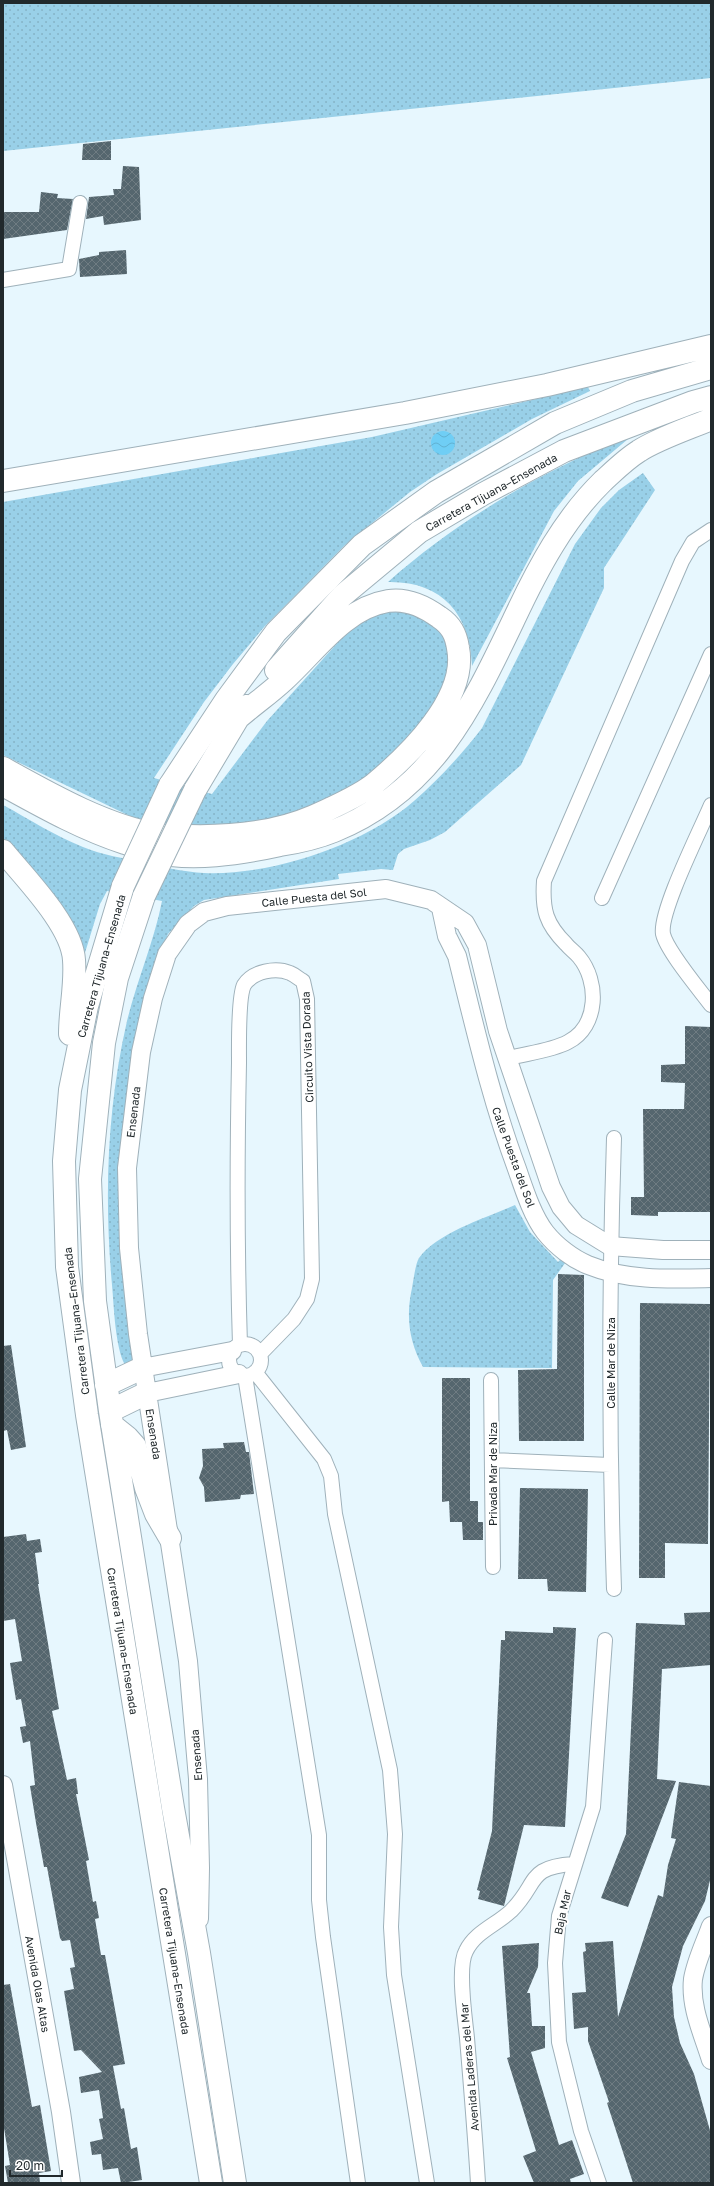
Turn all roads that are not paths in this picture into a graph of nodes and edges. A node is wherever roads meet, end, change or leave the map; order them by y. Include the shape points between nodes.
1 (80, 203) dead end
2 (3, 280) edge
3 (711, 346) edge
4 (711, 368) edge
5 (711, 397) edge
6 (711, 419) edge
7 (3, 481) edge
8 (711, 530) edge
9 (711, 654) edge
10 (238, 718) junction
11 (3, 768) edge
12 (3, 785) edge
13 (711, 805) edge
14 (3, 851) edge
15 (602, 898) dead end
16 (441, 908) junction
17 (188, 924) joint
18 (711, 1005) edge
19 (509, 1058) junction
20 (70, 1090) junction
21 (523, 1107) junction
22 (498, 1117) junction
23 (614, 1138) dead end
24 (610, 1246) junction
25 (711, 1250) edge
26 (610, 1272) junction
27 (711, 1278) edge
28 (236, 1348) junction
29 (260, 1354) junction
30 (186, 1359) junction
31 (142, 1368) junction
32 (246, 1374) junction
33 (491, 1380) dead end
34 (191, 1384) junction
35 (106, 1385) junction
36 (147, 1393) junction
37 (111, 1418) junction
38 (492, 1460) junction
39 (610, 1465) junction
40 (170, 1538) junction
41 (493, 1567) dead end
42 (614, 1588) dead end
43 (605, 1640) dead end
44 (3, 1785) edge
45 (6, 1822) edge
46 (574, 1864) junction
47 (711, 1926) edge
48 (198, 1953) junction
49 (711, 2060) edge
50 (71, 2183) edge
51 (211, 2183) edge
52 (235, 2183) edge
53 (358, 2183) edge
54 (427, 2183) edge
55 (478, 2183) edge
56 (599, 2183) edge

1 - 2 street via 69,269
3 - 7 highway via 547,385 405,413
4 - 20 highway, Carretera Tijuana–Ensenada, bridge via 632,391 555,423 436,492 362,545 276,632 226,700 170,785 123,886 88,1006
5 - 10 highway, Carretera Tijuana–Ensenada via 564,451 419,532 342,596 285,658
6 - 12 highway via 639,450 603,482 574,514 536,574 465,717 436,757 400,793 368,816 334,832 309,839 260,849 195,856 151,852 95,833
8 - 19 street via 693,542 682,561 544,881 544,912 551,928 580,957 592,981 593,1007 583,1030 568,1042
9 - 15 street
10 - 11 highway via 284,680 350,617 369,607 388,601 410,601 448,622 456,636 460,655 451,696 436,720 416,743 372,785 313,817 262,832 222,836 159,835 101,818
10 - 35 highway, Carretera Tijuana–Ensenada, bridge via 195,790 144,896 117,978 105,1035 90,1179 95,1301
13 - 18 street via 665,913 664,934 677,960
14 - 20 highway via 53,911 72,944 74,980 70,1027
16 - 17 street, Calle Puesta del Sol via 431,900 386,889 227,906 204,912
16 - 19 street, Calle Puesta del Sol via 465,923 477,945 498,1031
16 - 22 street, Calle Puesta del Sol
17 - 31 street, Ensenada via 167,954 153,998 141,1052 126,1168 129,1248
19 - 21 street, Calle Puesta del Sol
20 - 51 highway, Carretera Tijuana–Ensenada via 64,1161 68,1274 87,1415
21 - 22 street
21 - 24 street, Calle Puesta del Sol via 551,1187 561,1207 576,1225
22 - 26 street, Calle Puesta del Sol via 521,1181 546,1233 573,1257
23 - 24 street, Calle Mar de Niza
24 - 25 street, Calle Puesta del Sol
24 - 26 street, Calle Mar de Niza
26 - 27 street, Calle Puesta del Sol via 642,1278
26 - 39 street, Calle Mar de Niza
28 - 29 street via 252,1345
28 - 29 street, Circuito Vista Dorada via 240,1012 244,986 255,974 272,970 290,972 303,981 307,999 312,1279 307,1299 294,1319
28 - 30 street
28 - 32 street via 229,1362 234,1371
29 - 32 street via 260,1366
30 - 31 street
30 - 34 street
31 - 35 highway
31 - 36 street, Ensenada
32 - 34 street
32 - 53 street via 319,1835 319,1900 322,1929
32 - 54 street via 315,1447 324,1459 331,1476 335,1514 390,1770 395,1834 391,1927 394,1975
33 - 38 street, Privada Mar de Niza
34 - 36 street
35 - 37 highway, Carretera Tijuana–Ensenada
36 - 37 highway
36 - 40 street, Ensenada
37 - 40 highway via 135,1446 148,1495
37 - 48 highway, Carretera Tijuana–Ensenada
38 - 39 street
38 - 41 street, Privada Mar de Niza
39 - 42 street, Calle Mar de Niza
40 - 48 street, Ensenada via 188,1661 198,1779
43 - 46 street, Baja Mar via 593,1807
44 - 45 street, Avenida Olas Altas
45 - 50 street, Avenida Olas Altas via 61,2112
46 - 55 street, Avenida Laderas del Mar via 546,1868 533,1879 510,1911 472,1940 465,1952 463,1995
46 - 56 street, Baja Mar via 559,1916 556,1938 556,2015 567,2078
47 - 49 street via 694,1978 693,1994 695,2010
48 - 52 highway, Carretera Tijuana–Ensenada

